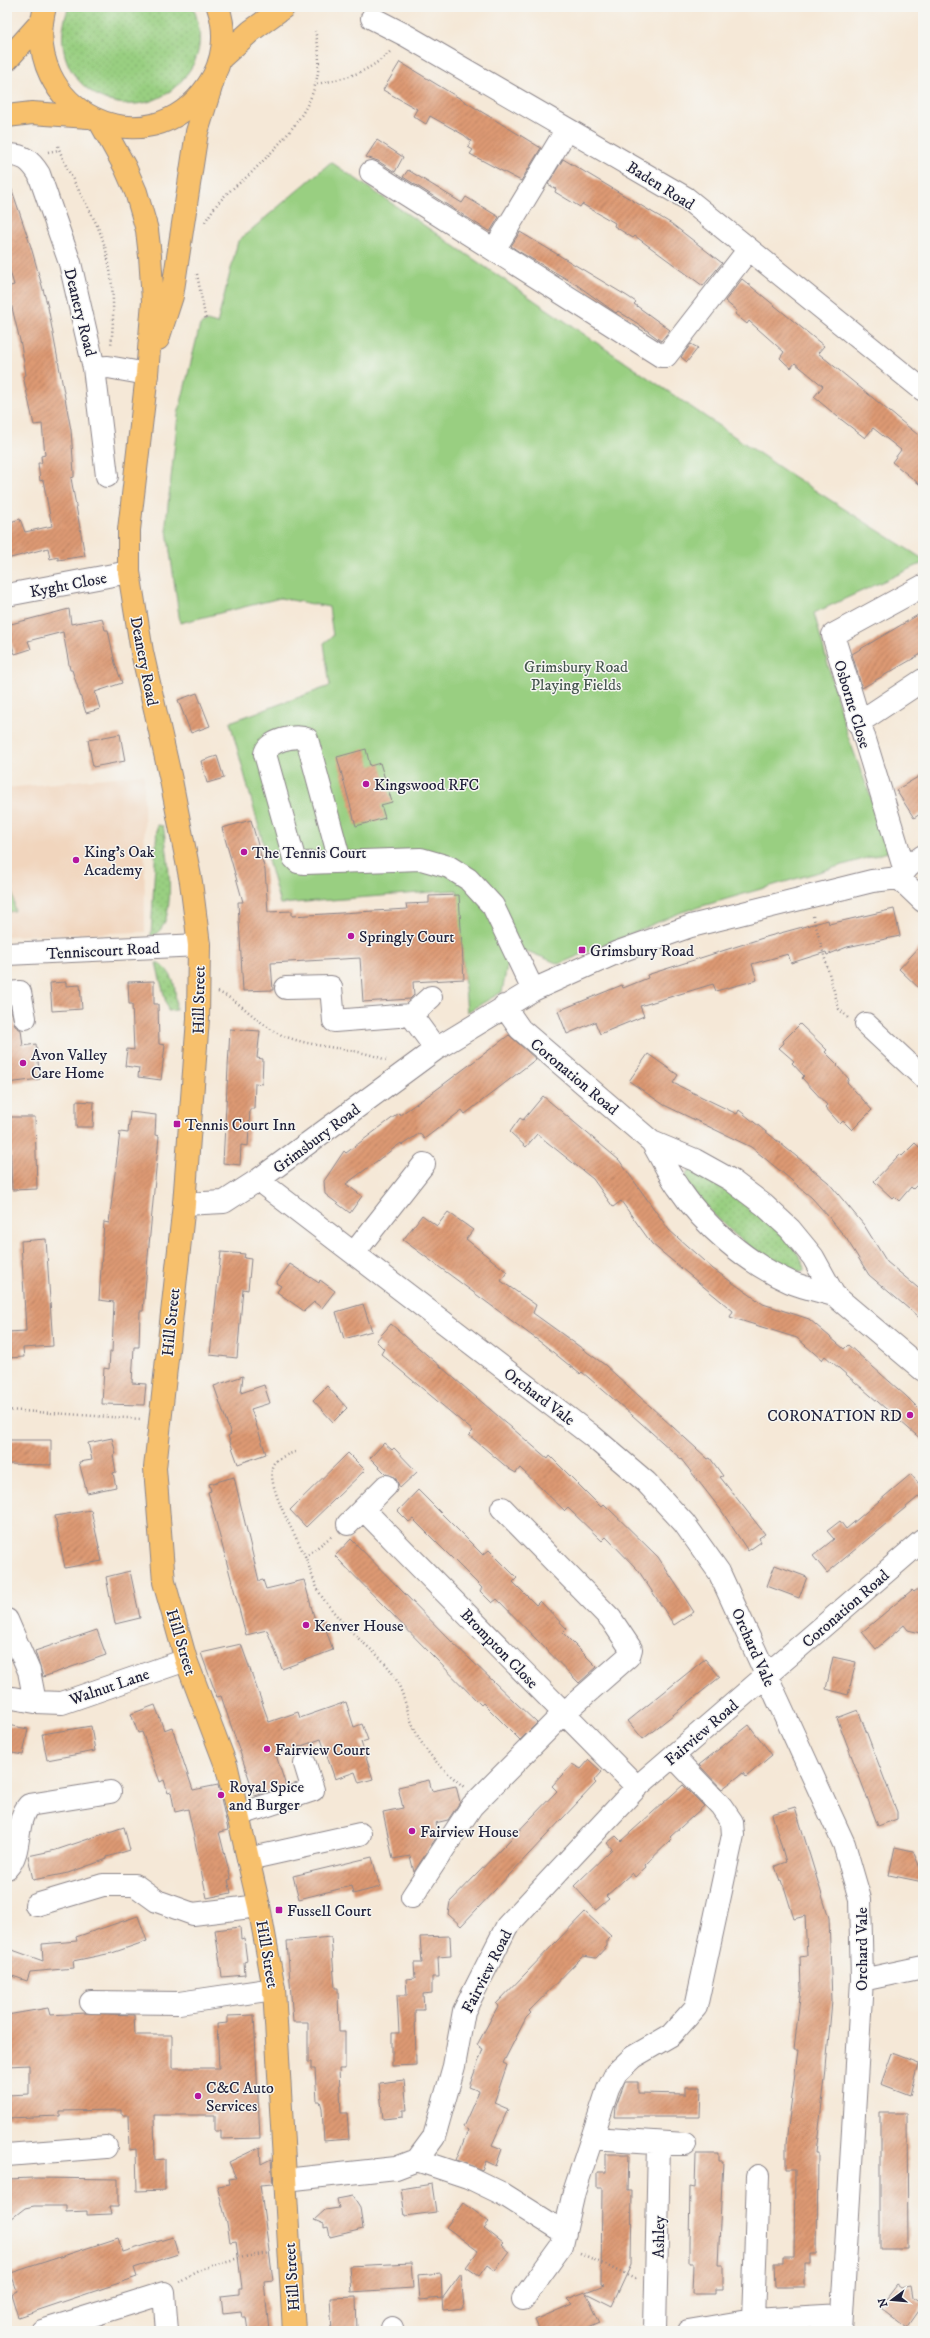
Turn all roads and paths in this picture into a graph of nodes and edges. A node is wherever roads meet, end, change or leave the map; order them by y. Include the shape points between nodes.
1 (218, 7) edge
2 (284, 7) edge
3 (43, 14) edge
4 (372, 18) dead end
5 (315, 31) dead end
6 (408, 36) junction
7 (7, 60) edge
8 (217, 68) junction
9 (317, 85) junction
10 (7, 116) edge
11 (94, 120) junction
12 (567, 129) junction
13 (58, 146) dead end
14 (59, 150) junction
15 (25, 155) edge
16 (371, 172) dead end
17 (204, 223) dead end
18 (749, 249) junction
19 (494, 250) junction
20 (196, 268) dead end
21 (206, 321) dead end
22 (101, 367) junction
23 (147, 374) junction
24 (923, 390) edge
25 (107, 476) dead end
26 (129, 572) junction
27 (923, 586) edge
28 (7, 595) edge
29 (923, 680) edge
30 (858, 723) junction
31 (923, 856) edge
32 (340, 861) junction
33 (902, 874) junction
34 (808, 897) junction
35 (923, 901) edge
36 (199, 946) junction
37 (7, 954) edge
38 (198, 984) junction
39 (286, 988) dead end
40 (533, 990) junction
41 (7, 992) edge
42 (431, 997) dead end
43 (504, 1006) junction
44 (411, 1015) junction
45 (25, 1018) dead end
46 (866, 1024) joint
47 (436, 1049) junction
48 (408, 1069) junction
49 (923, 1077) edge
50 (652, 1142) junction
51 (424, 1164) dead end
52 (258, 1180) junction
53 (184, 1204) junction
54 (354, 1253) junction
55 (834, 1295) junction
56 (923, 1370) edge
57 (7, 1410) edge
58 (160, 1420) junction
59 (294, 1452) dead end
60 (386, 1486) dead end
61 (502, 1508) dead end
62 (363, 1509) junction
63 (348, 1524) joint
64 (923, 1540) edge
65 (305, 1557) junction
66 (7, 1620) edge
67 (186, 1660) junction
68 (766, 1675) junction
69 (7, 1697) edge
70 (35, 1702) junction
71 (564, 1713) junction
72 (673, 1756) junction
73 (305, 1764) dead end
74 (637, 1788) junction
75 (110, 1792) dead end
76 (478, 1799) junction
77 (238, 1815) junction
78 (360, 1834) dead end
79 (248, 1859) junction
80 (7, 1868) edge
81 (412, 1897) dead end
82 (36, 1905) dead end
83 (259, 1906) junction
84 (923, 1967) edge
85 (862, 1980) junction
86 (274, 1989) junction
87 (91, 2002) dead end
88 (592, 2138) junction
89 (659, 2143) junction
90 (685, 2144) dead end
91 (106, 2147) dead end
92 (7, 2155) edge
93 (417, 2160) junction
94 (758, 2176) dead end
95 (285, 2180) junction
96 (563, 2239) junction
97 (289, 2251) junction
98 (657, 2290) junction
99 (164, 2292) junction
100 (523, 2299) dead end
101 (842, 2323) edge
102 (739, 2324) edge
103 (42, 2331) edge
104 (167, 2331) edge
105 (294, 2331) edge
106 (655, 2331) edge
107 (688, 2331) edge

1 - 8 main road, Deanery Road via 223,38
2 - 8 main road via 251,31
3 - 7 main road
3 - 11 main road via 41,50 50,77 66,100
4 - 6 street, Baden Road
5 - 9 path via 320,65
6 - 9 path via 375,66 348,77
6 - 12 street, Baden Road
8 - 11 main road via 198,99 178,115 153,125 126,128
8 - 23 main road, Deanery Road via 197,132 172,296
9 - 17 path via 307,106 291,128 256,169 221,200
10 - 11 main road via 32,113
11 - 23 main road, Deanery Road via 131,180 141,204 147,230 153,301
12 - 18 street, Baden Road via 686,198
12 - 19 street
13 - 14 path
14 - 15 path
14 - 22 path via 95,221 105,249 111,279 114,321
15 - 22 street, Deanery Road via 39,174 70,263
16 - 19 street
18 - 19 street via 666,356 662,356
18 - 24 street, Baden Road
20 - 21 path
22 - 23 street
22 - 25 street, Deanery Road
23 - 26 main road, Deanery Road via 129,530
26 - 28 street, Kyght Close
26 - 36 main road, Deanery Road via 142,652 191,882
27 - 30 street, Osborne Close via 833,635
29 - 30 street
30 - 33 street, Osborne Close
31 - 33 street
32 - 32 street via 305,863 294,858 265,754 270,744 301,737 307,739
32 - 40 street via 421,859 449,867 468,879 493,906
33 - 34 street, Grimsbury Road
33 - 35 street
34 - 40 street, Grimsbury Road via 691,926 618,952
34 - 46 path via 839,1009 860,1029
36 - 37 street, Tenniscourt Road
36 - 38 main road, Hill Street
38 - 48 path via 232,998 257,1020 283,1036 322,1047 372,1054
38 - 53 main road, Hill Street via 198,1019
39 - 44 street via 330,987 334,1021
40 - 43 street, Grimsbury Road
41 - 45 street via 20,992
42 - 44 street
43 - 47 street, Grimsbury Road
43 - 50 street, Coronation Road via 520,1029
44 - 47 street
46 - 49 street
47 - 48 street, Grimsbury Road
48 - 52 street, Grimsbury Road
50 - 55 street, Coronation Road via 731,1180 764,1205 790,1229 813,1257
50 - 55 street, Coronation Road via 678,1187 705,1219 733,1245 760,1266 791,1282
51 - 54 street
52 - 53 street, Grimsbury Road via 224,1202
52 - 54 street, Orchard Vale
53 - 58 main road, Hill Street
54 - 68 street, Orchard Vale via 592,1436 646,1482 684,1522 719,1572
55 - 56 street, Coronation Road
57 - 58 path
58 - 67 main road, Hill Street via 155,1468 164,1582
59 - 65 path via 275,1461 271,1468 272,1478 285,1517
60 - 62 street
61 - 71 street via 611,1619 631,1649 628,1656
62 - 63 street
62 - 71 street, Brompton Close
63 - 65 path
64 - 68 street, Coronation Road
65 - 76 path via 323,1599 352,1633 392,1672 404,1696 415,1730 425,1748 443,1769
66 - 70 street via 29,1671
67 - 70 street, Walnut Lane via 62,1703
67 - 77 main road, Hill Street via 227,1768
68 - 72 street, Fairview Road
68 - 85 street, Orchard Vale via 844,1844 860,1900
69 - 70 street, Walnut Lane
71 - 74 street, Brompton Close
71 - 76 street
72 - 74 street, Fairview Road
72 - 88 street via 721,1806 732,1822 733,1835 696,2007 671,2035 633,2057 616,2073
73 - 77 street via 313,1790
74 - 93 street, Fairview Road via 507,1926 464,2011 454,2066 434,2137
75 - 80 street via 29,1805 22,1812 13,1861
76 - 81 street
77 - 79 main road, Hill Street
78 - 79 street
79 - 83 main road, Hill Street
82 - 83 street via 103,1885 135,1885 157,1901 193,1914
83 - 86 main road, Hill Street
84 - 85 street
85 - 101 street, Orchard Vale
86 - 87 street via 179,2003
86 - 95 main road, Hill Street
88 - 89 street
88 - 96 street via 574,2192
89 - 90 street
89 - 98 street, Ashley
91 - 92 street
93 - 95 street via 396,2168
93 - 96 street via 475,2181 502,2194
94 - 102 street
95 - 97 main road, Hill Street
96 - 98 path
96 - 100 street
97 - 99 path via 243,2256 192,2273
97 - 105 main road, Hill Street
98 - 106 street, Ashley
99 - 103 street
99 - 104 street
101 - 102 street
102 - 107 street

